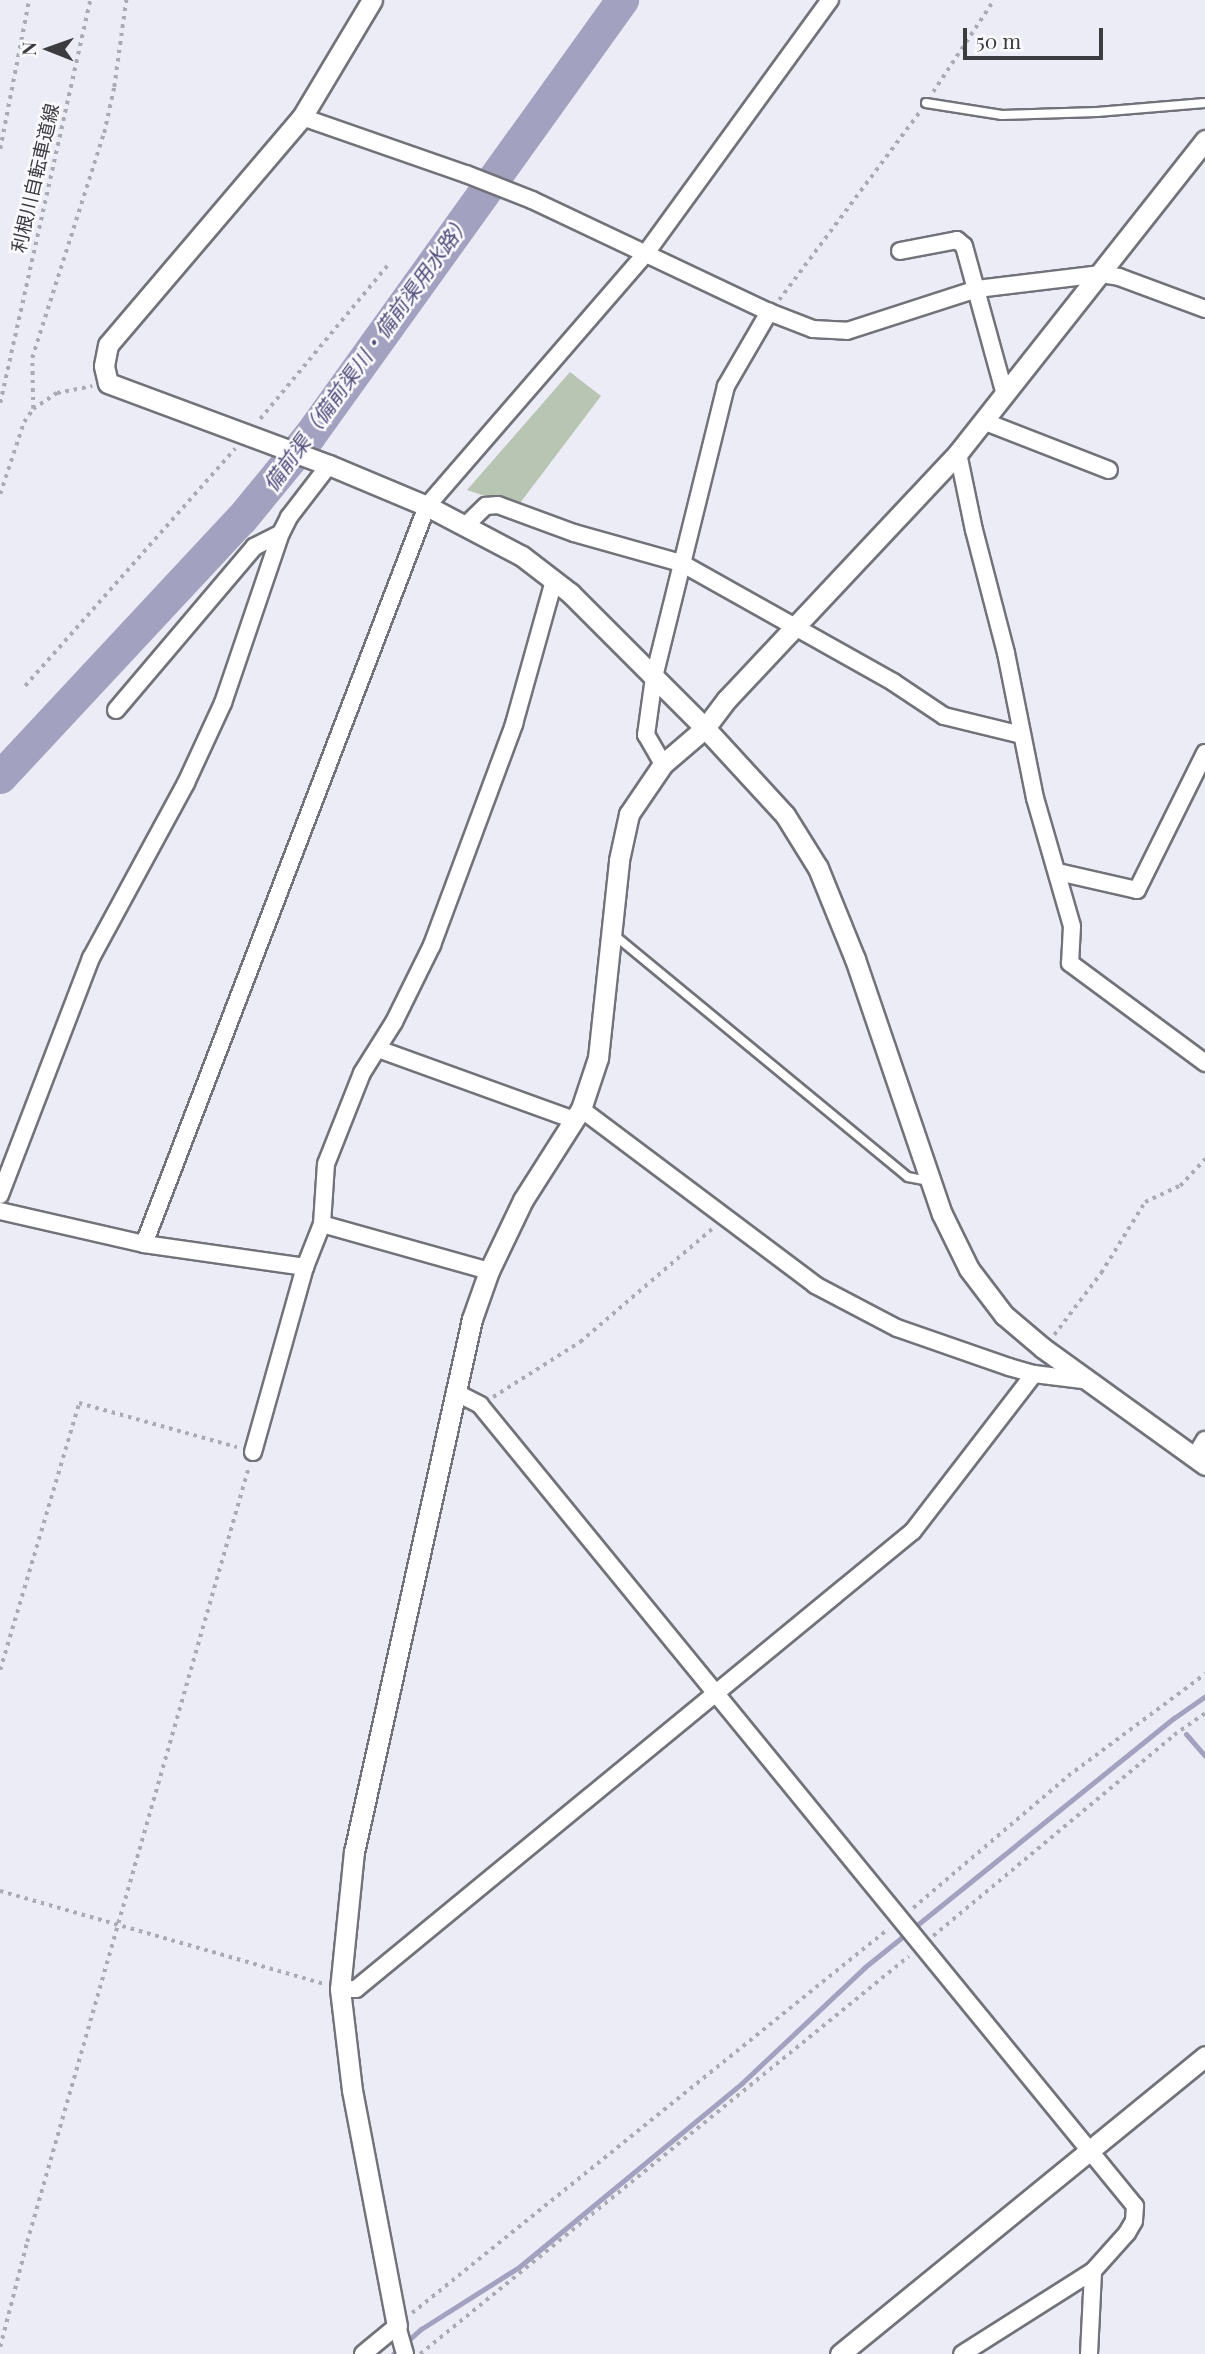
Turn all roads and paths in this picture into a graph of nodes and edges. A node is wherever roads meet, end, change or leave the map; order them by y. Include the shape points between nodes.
1 (29, 0) edge
2 (90, 0) edge
3 (126, 0) edge
4 (372, 0) edge
5 (830, 0) edge
6 (993, 0) edge
7 (926, 103) junction
8 (1205, 103) edge
9 (302, 117) junction
10 (1205, 140) edge
11 (0, 149) edge
12 (900, 251) dead end
13 (646, 253) junction
14 (387, 266) dead end
15 (1101, 274) junction
16 (977, 289) junction
17 (1205, 309) edge
18 (769, 312) junction
19 (108, 383) junction
20 (1005, 395) junction
21 (0, 404) edge
22 (33, 409) junction
23 (983, 421) junction
24 (256, 438) junction
25 (958, 453) junction
26 (329, 465) junction
27 (1109, 470) dead end
28 (0, 494) edge
29 (427, 506) junction
30 (465, 526) junction
31 (282, 533) junction
32 (681, 563) junction
33 (554, 581) junction
34 (795, 627) junction
35 (654, 677) junction
36 (25, 685) dead end
37 (116, 710) dead end
38 (705, 728) junction
39 (1022, 735) junction
40 (1205, 753) edge
41 (663, 764) junction
42 (1058, 872) junction
43 (613, 934) junction
44 (378, 1049) junction
45 (1205, 1063) edge
46 (578, 1115) junction
47 (1205, 1159) edge
48 (930, 1181) junction
49 (0, 1195) edge
50 (0, 1211) edge
51 (725, 1217) junction
52 (322, 1224) junction
53 (144, 1244) junction
54 (306, 1267) junction
55 (489, 1271) junction
56 (1043, 1348) junction
57 (1034, 1374) junction
58 (1083, 1380) junction
59 (455, 1392) junction
60 (480, 1405) junction
61 (1205, 1440) edge
62 (253, 1452) junction
63 (1200, 1461) edge
64 (0, 1670) edge
65 (1205, 1674) edge
66 (715, 1693) junction
67 (1205, 1713) edge
68 (0, 1891) edge
69 (900, 1920) junction
70 (118, 1923) junction
71 (922, 1945) junction
72 (340, 1989) junction
73 (1205, 2056) edge
74 (1088, 2151) junction
75 (1093, 2271) junction
76 (397, 2326) junction
77 (0, 2347) edge
78 (363, 2354) edge
79 (405, 2354) edge
80 (420, 2354) edge
81 (840, 2354) edge
82 (962, 2354) edge
83 (1089, 2354) edge

1 - 11 path
2 - 21 path, 利根川自転車道線
3 - 22 path via 104,133 32,358
4 - 9 street
5 - 13 street
6 - 7 path
7 - 8 lane via 1002,115
7 - 18 path
9 - 13 street via 532,200
9 - 19 street via 108,345 104,366
10 - 15 street
12 - 16 street via 957,240 964,246
13 - 18 street
13 - 29 street
14 - 24 path
15 - 16 street
15 - 17 street
15 - 20 street
16 - 18 street via 847,331 813,329
16 - 20 street
18 - 32 street via 726,386
19 - 22 path via 57,393
19 - 24 street
20 - 23 street
22 - 28 path via 24,422
23 - 25 street
23 - 27 street
24 - 26 street
24 - 36 path
25 - 34 street
25 - 39 street
26 - 29 street
26 - 31 street
29 - 30 street
29 - 53 street
30 - 32 street via 485,506 498,505 574,533
30 - 33 street via 522,556
31 - 37 street via 254,547
31 - 49 street via 223,703 186,783 91,958
32 - 34 street
32 - 35 street
33 - 35 street
33 - 44 street via 514,724 456,883 432,945
34 - 38 street
34 - 39 street via 944,716
35 - 38 street
35 - 41 street via 646,735
38 - 41 street
38 - 48 street via 785,815 818,868 855,959
39 - 42 street
40 - 42 street via 1137,890
41 - 43 street via 629,814 619,860
42 - 45 street via 1072,926 1070,963
43 - 46 street via 598,1058
43 - 48 lane via 908,1177
44 - 46 street
44 - 52 street via 362,1073 326,1164
46 - 51 street
46 - 55 street via 523,1200
47 - 56 path via 1180,1186 1145,1202 1101,1273
48 - 56 street via 970,1269 1004,1315
50 - 53 street
51 - 57 street via 815,1284 897,1328
51 - 60 path via 580,1342
52 - 54 street
52 - 55 street
53 - 54 street
54 - 62 street
55 - 59 street
56 - 58 street
57 - 58 street
57 - 66 street via 913,1531
58 - 63 street
59 - 60 street
59 - 72 street via 355,1852
60 - 66 street
61 - 63 street
62 - 64 path via 79,1403
62 - 70 path
65 - 69 path via 1068,1776
66 - 69 street
66 - 72 street via 356,1989
67 - 71 path
68 - 70 path
69 - 71 street
69 - 76 path
70 - 72 path
70 - 77 path
71 - 74 street
71 - 80 path
72 - 76 street via 352,2090
73 - 74 street
74 - 75 street via 1135,2206 1128,2233
74 - 81 street
75 - 82 street
75 - 83 street
76 - 78 street
76 - 79 street

